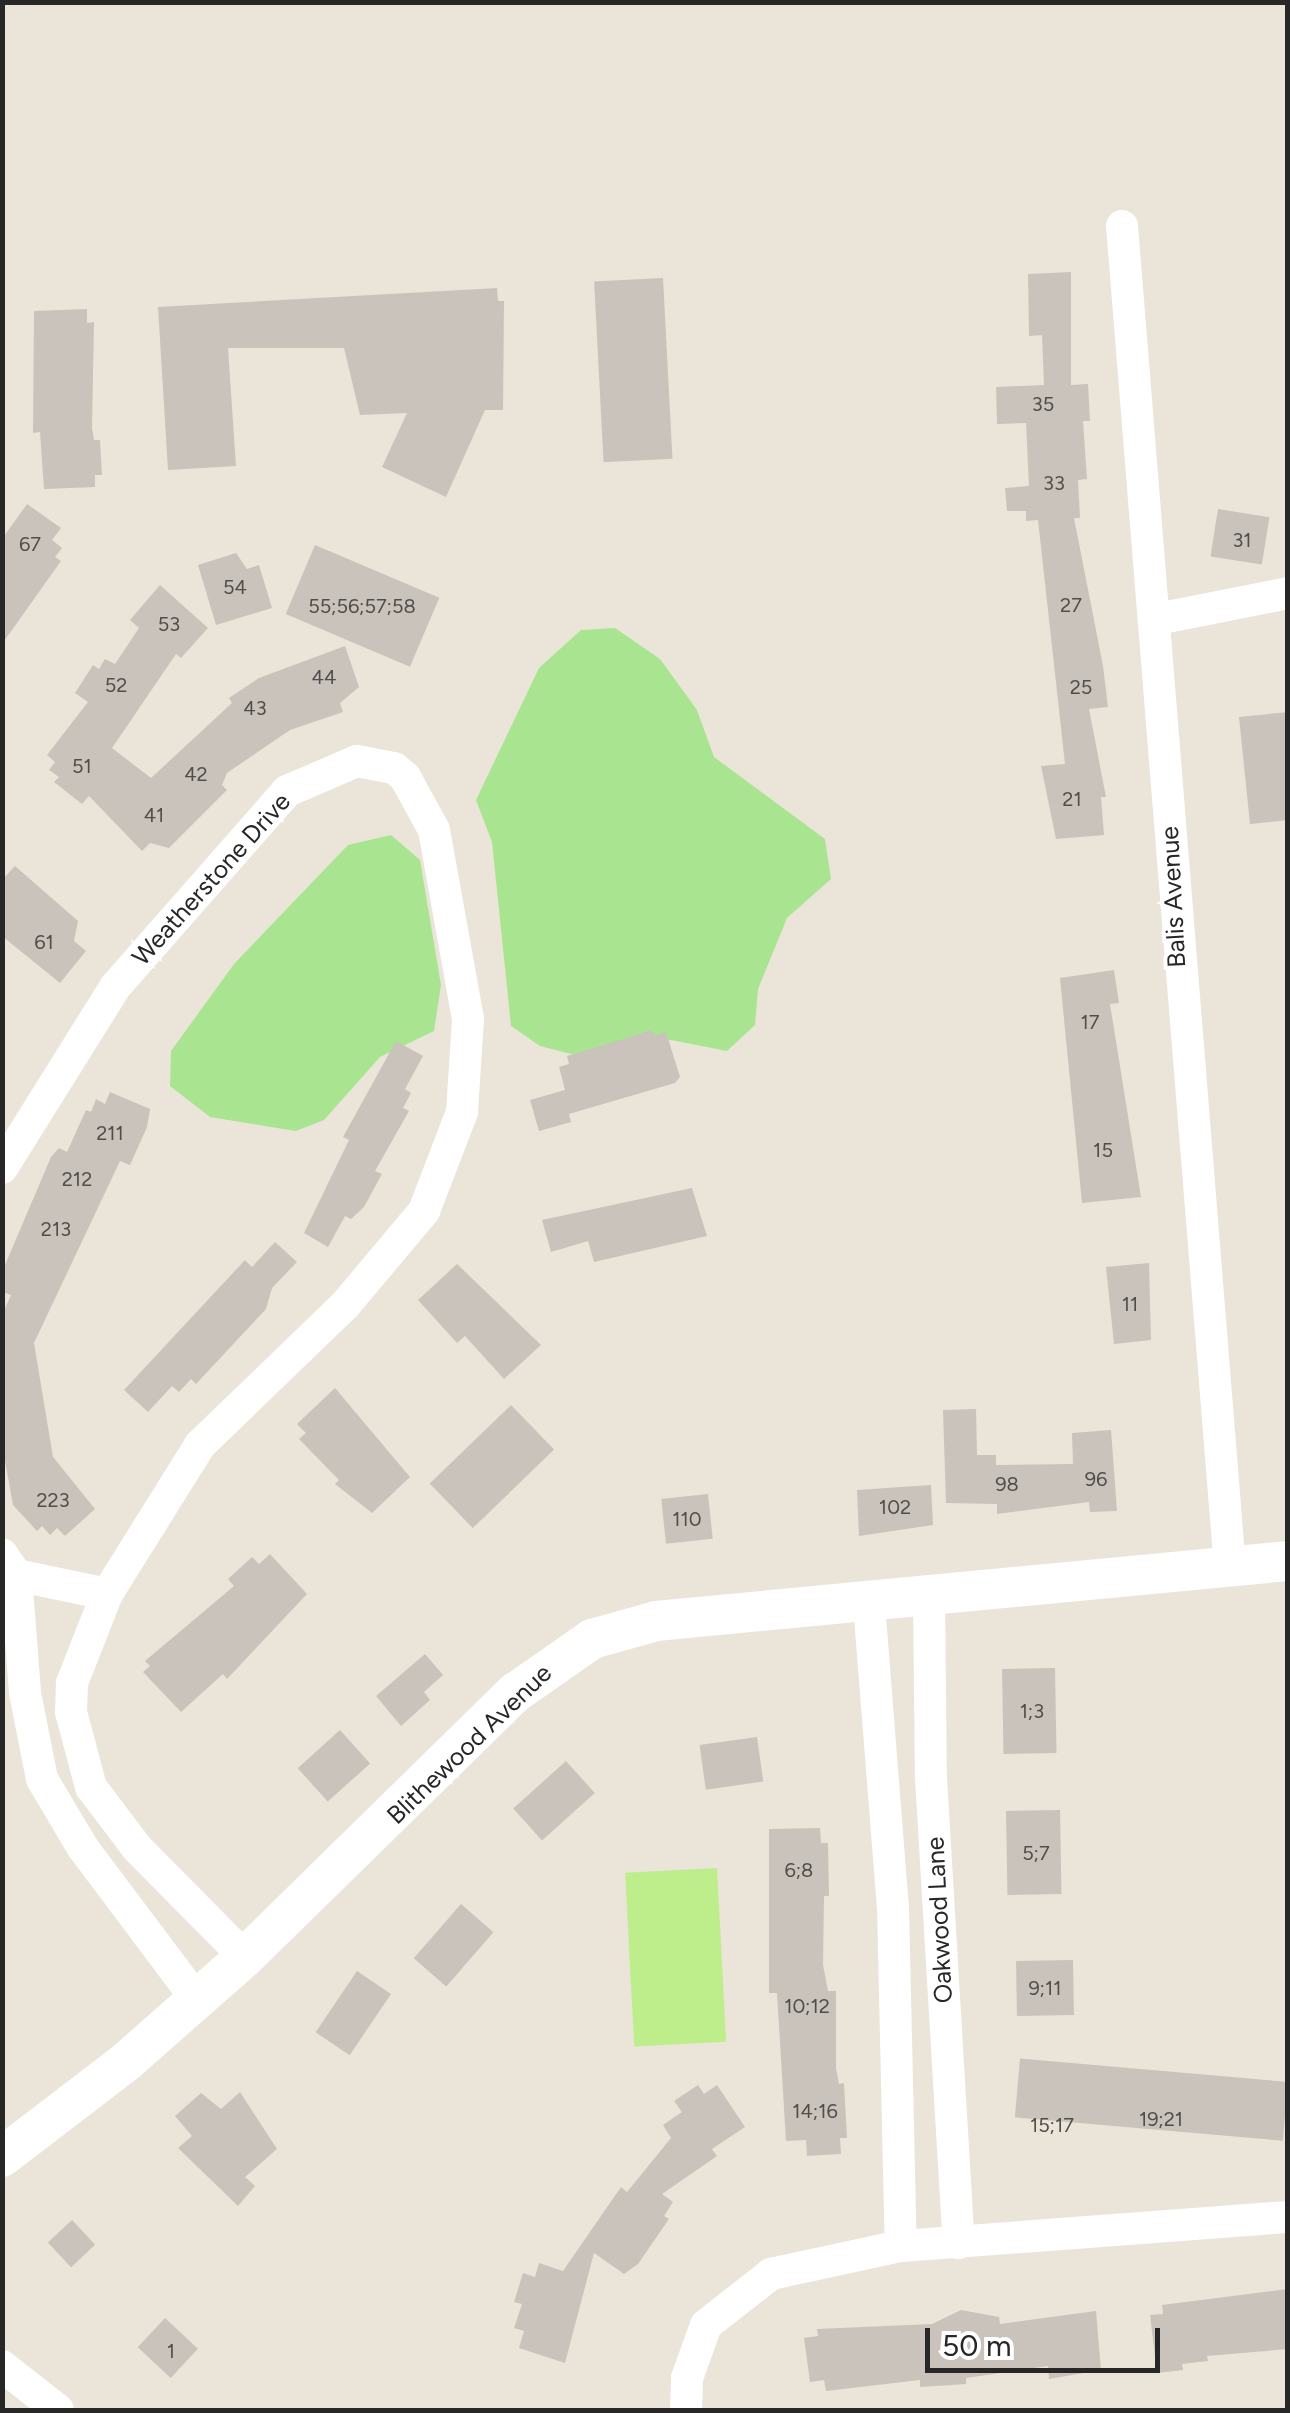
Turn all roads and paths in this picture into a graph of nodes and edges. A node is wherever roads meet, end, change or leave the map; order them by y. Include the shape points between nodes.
1 (1122, 226) dead end
2 (1288, 594) edge
3 (1157, 619) junction
4 (2, 1168) edge
5 (1288, 1561) edge
6 (9, 1565) edge
7 (1230, 1568) junction
8 (106, 1594) junction
9 (929, 1597) junction
10 (869, 1604) junction
11 (245, 1957) junction
12 (197, 2000) junction
13 (2, 2158) edge
14 (1288, 2218) edge
15 (959, 2243) junction
16 (901, 2246) junction
17 (2, 2366) edge
18 (58, 2410) edge
19 (686, 2410) edge

1 - 3 street, Balis Avenue via 1140,505
2 - 3 street
3 - 7 street, Balis Avenue via 1175,941
4 - 8 street, Weatherstone Drive via 116,987 286,791 357,761 405,777 434,830 462,962 468,1075 452,1150 405,1240 200,1446
5 - 7 street, Blithewood Avenue
6 - 8 street
6 - 12 street via 42,1779 83,1848
7 - 9 street, Blithewood Avenue
8 - 11 street, Weatherstone Drive via 72,1683 70,1712 91,1787 137,1848
9 - 10 street, Blithewood Avenue
9 - 15 street, Oakwood Lane via 931,1778
10 - 11 street, Blithewood Avenue via 656,1621 572,1649 516,1692
10 - 16 street, Oakwood Lane via 894,1906
11 - 12 street, Blithewood Avenue
12 - 13 street, Blithewood Avenue
14 - 15 street
15 - 16 street
16 - 19 street via 842,2255 746,2287 695,2346
17 - 18 street

